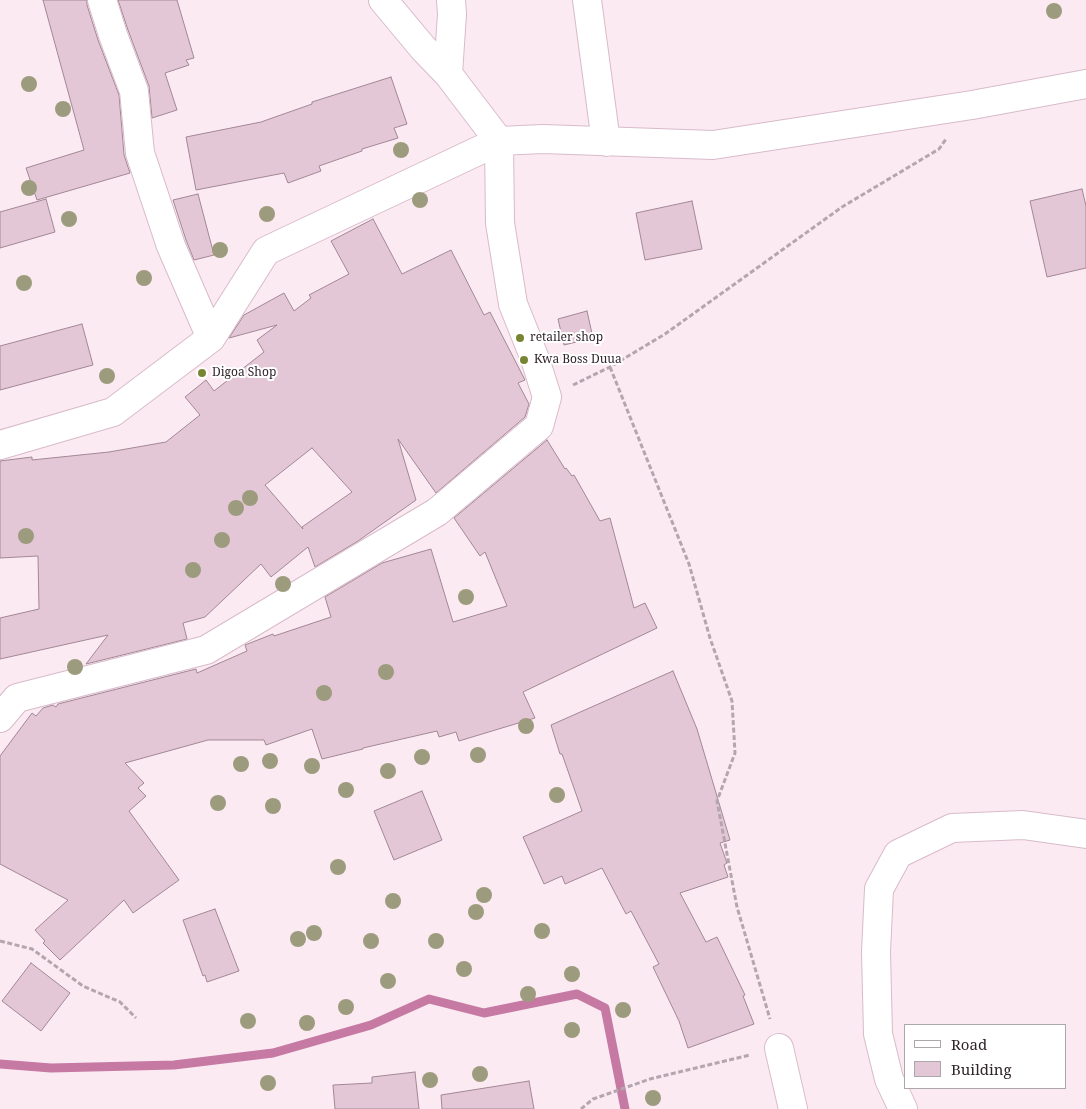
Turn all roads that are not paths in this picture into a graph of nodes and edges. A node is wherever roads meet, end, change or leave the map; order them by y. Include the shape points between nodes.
1 (102, 0) edge
2 (382, 0) edge
3 (450, 0) edge
4 (587, 0) edge
5 (448, 74) junction
6 (1086, 84) edge
7 (499, 141) junction
8 (606, 142) junction
9 (211, 338) junction
10 (0, 445) edge
11 (0, 718) edge
12 (1086, 834) edge
13 (779, 1048) road end
14 (793, 1109) edge
15 (903, 1109) edge

1 - 9 street via 134,91 140,153 171,246
2 - 5 street
3 - 5 street
4 - 8 street
5 - 7 street
6 - 8 street via 712,145
7 - 8 street
7 - 9 street via 266,252
7 - 11 street via 500,222 513,304 536,359 547,397 539,426 437,512 206,650 17,698
9 - 10 street via 113,412
12 - 15 street via 1023,825 952,828 898,854 879,889 876,952 878,1034 889,1079
13 - 14 street

